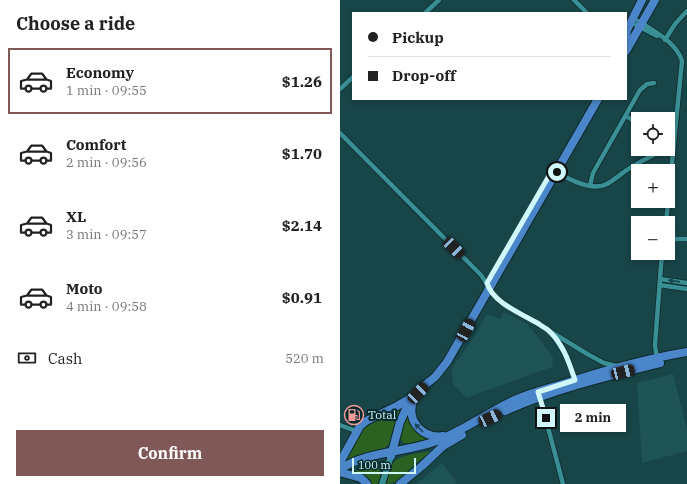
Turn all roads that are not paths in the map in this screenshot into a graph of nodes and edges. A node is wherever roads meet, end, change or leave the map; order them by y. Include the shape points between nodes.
1 (439, 0) edge
2 (574, 0) edge
3 (642, 0) edge
4 (650, 0) edge
5 (655, 0) edge
6 (661, 0) edge
7 (687, 11) edge
8 (426, 12) edge
9 (586, 12) edge
10 (640, 24) junction
11 (627, 30) edge
12 (664, 39) junction
13 (627, 41) edge
14 (627, 48) edge
15 (352, 78) edge
16 (654, 83) dead end
17 (340, 89) edge
18 (592, 100) edge
19 (597, 100) edge
20 (626, 116) junction
21 (631, 119) edge
22 (340, 133) edge
23 (652, 156) edge
24 (555, 170) junction
25 (590, 186) junction
26 (667, 216) edge
27 (675, 239) edge
28 (687, 239) edge
29 (661, 260) edge
30 (660, 279) junction
31 (687, 283) edge
32 (660, 285) junction
33 (488, 286) junction
34 (687, 289) edge
35 (551, 332) junction
36 (687, 352) edge
37 (687, 357) edge
38 (657, 361) junction
39 (621, 369) junction
40 (576, 383) junction
41 (417, 394) junction
42 (539, 394) junction
43 (340, 424) edge
44 (356, 431) junction
45 (452, 434) junction
46 (443, 446) junction
47 (392, 454) junction
48 (340, 468) edge
49 (367, 484) edge
50 (382, 484) edge
51 (400, 484) edge
52 (563, 484) edge

1 - 8 street
2 - 9 street
3 - 11 highway
4 - 10 highway
5 - 10 highway
6 - 10 highway via 648,18
7 - 12 street
10 - 12 street
10 - 13 highway
10 - 14 highway
12 - 26 street via 676,49 682,62
15 - 17 street
16 - 20 street via 647,84 640,90
18 - 24 highway
19 - 24 highway
20 - 21 street
20 - 25 street via 593,173
22 - 33 street via 481,274
23 - 25 street via 607,184
24 - 25 street
24 - 33 highway
27 - 28 street
29 - 30 street
31 -> 30 street
30 - 32 street
32 - 34 street
32 - 38 street via 655,345
33 - 35 street via 502,302
33 - 41 highway via 447,362
35 - 39 street via 597,359
35 - 40 street via 562,348
36 - 38 highway
37 - 38 highway
38 - 39 highway
39 - 40 highway
40 - 42 highway
41 - 44 highway via 366,421
45 -> 41 highway via 431,436 419,429 411,413
41 - 47 highway via 403,414
42 - 45 highway via 518,399
42 - 46 highway via 490,418
42 - 52 street
43 - 44 street
44 - 48 highway
45 - 47 highway
46 - 47 highway
46 - 51 highway
47 - 48 highway via 361,460
47 - 50 street
48 - 49 highway via 361,478

